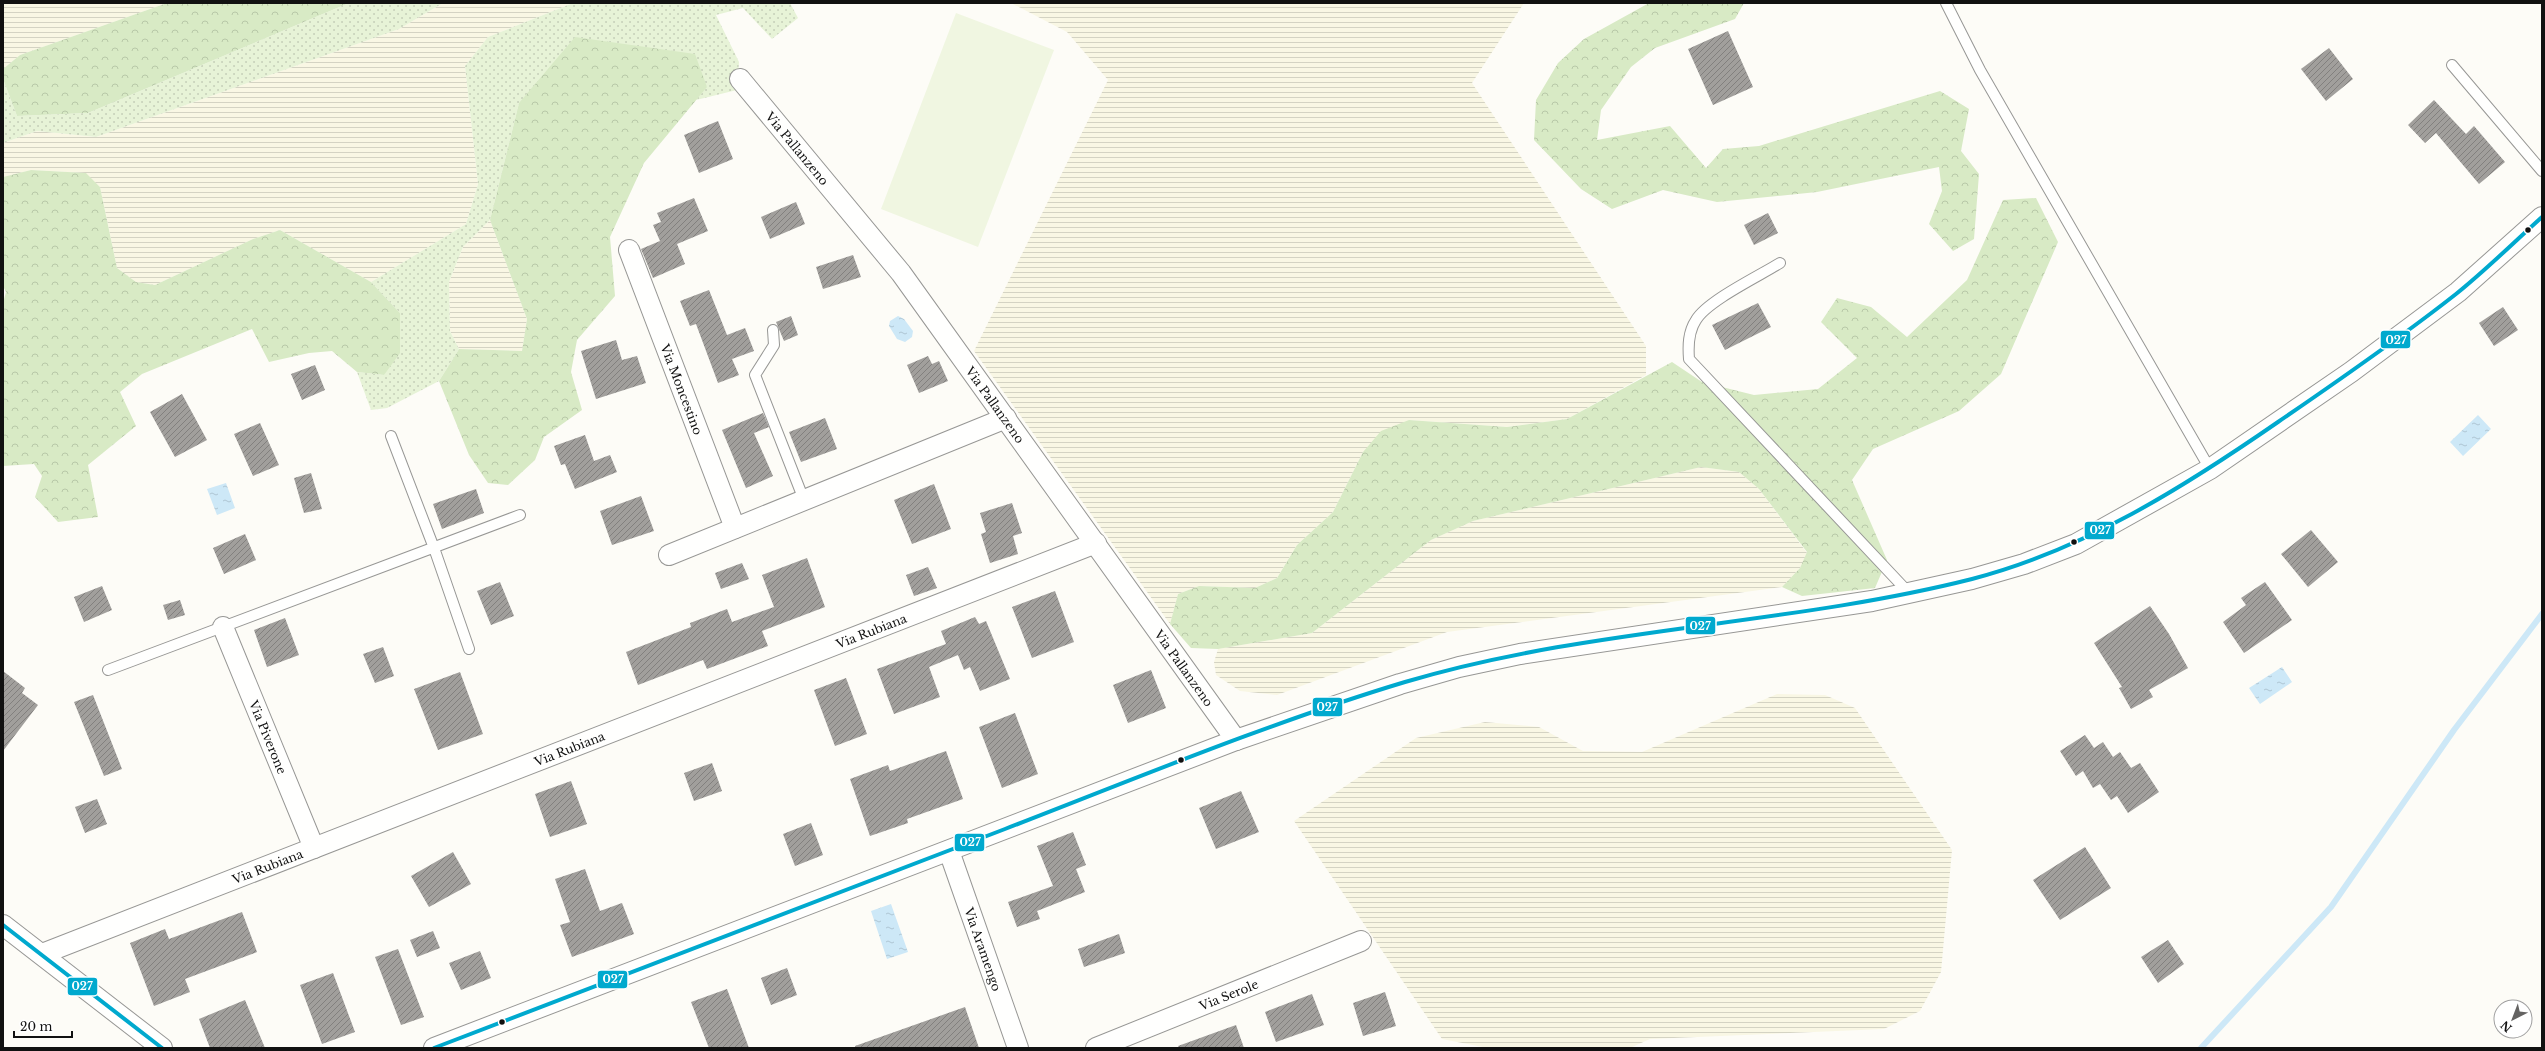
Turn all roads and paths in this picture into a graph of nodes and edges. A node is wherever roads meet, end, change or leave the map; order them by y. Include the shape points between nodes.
1 (1946, 3) edge
2 (2452, 65) dead end
3 (740, 79) dead end
4 (2542, 171) edge
5 (2542, 217) edge
6 (630, 250) dead end
7 (1780, 263) dead end
8 (772, 330) dead end
9 (1006, 418) junction
10 (391, 436) dead end
11 (2210, 469) junction
12 (804, 500) junction
13 (520, 515) dead end
14 (735, 528) junction
15 (1096, 543) junction
16 (434, 548) junction
17 (669, 556) dead end
18 (1909, 593) junction
19 (223, 627) junction
20 (469, 649) dead end
21 (108, 670) dead end
22 (1236, 740) junction
23 (314, 848) junction
24 (949, 851) junction
25 (3, 925) edge
26 (1361, 941) dead end
27 (42, 954) junction
28 (162, 1048) edge
29 (434, 1048) edge
30 (1018, 1048) edge
31 (1096, 1048) edge

1 - 11 lane via 1980,70
2 - 4 lane
3 - 9 street, Via Pallanzeno via 901,273
5 - 11 street via 2458,292 2351,372
6 - 14 street, Via Moncestino
7 - 18 lane via 1705,309 1696,321 1687,343 1689,359
8 - 12 lane via 774,345 755,375
9 - 12 street
9 - 15 street, Via Pallanzeno
10 - 16 lane
11 - 18 street via 2076,544 2024,564
12 - 14 street
13 - 16 lane
14 - 17 street
15 - 22 street, Via Pallanzeno
15 - 23 street, Via Rubiana
16 - 19 lane
16 - 20 lane
18 - 22 street via 1872,601 1520,654 1459,667 1400,684
19 - 21 lane
19 - 23 street, Via Piverone
22 - 24 street
23 - 27 street, Via Rubiana
24 - 29 street
24 - 30 street, Via Aramengo
25 - 27 street
26 - 31 street, Via Serole
27 - 28 street

